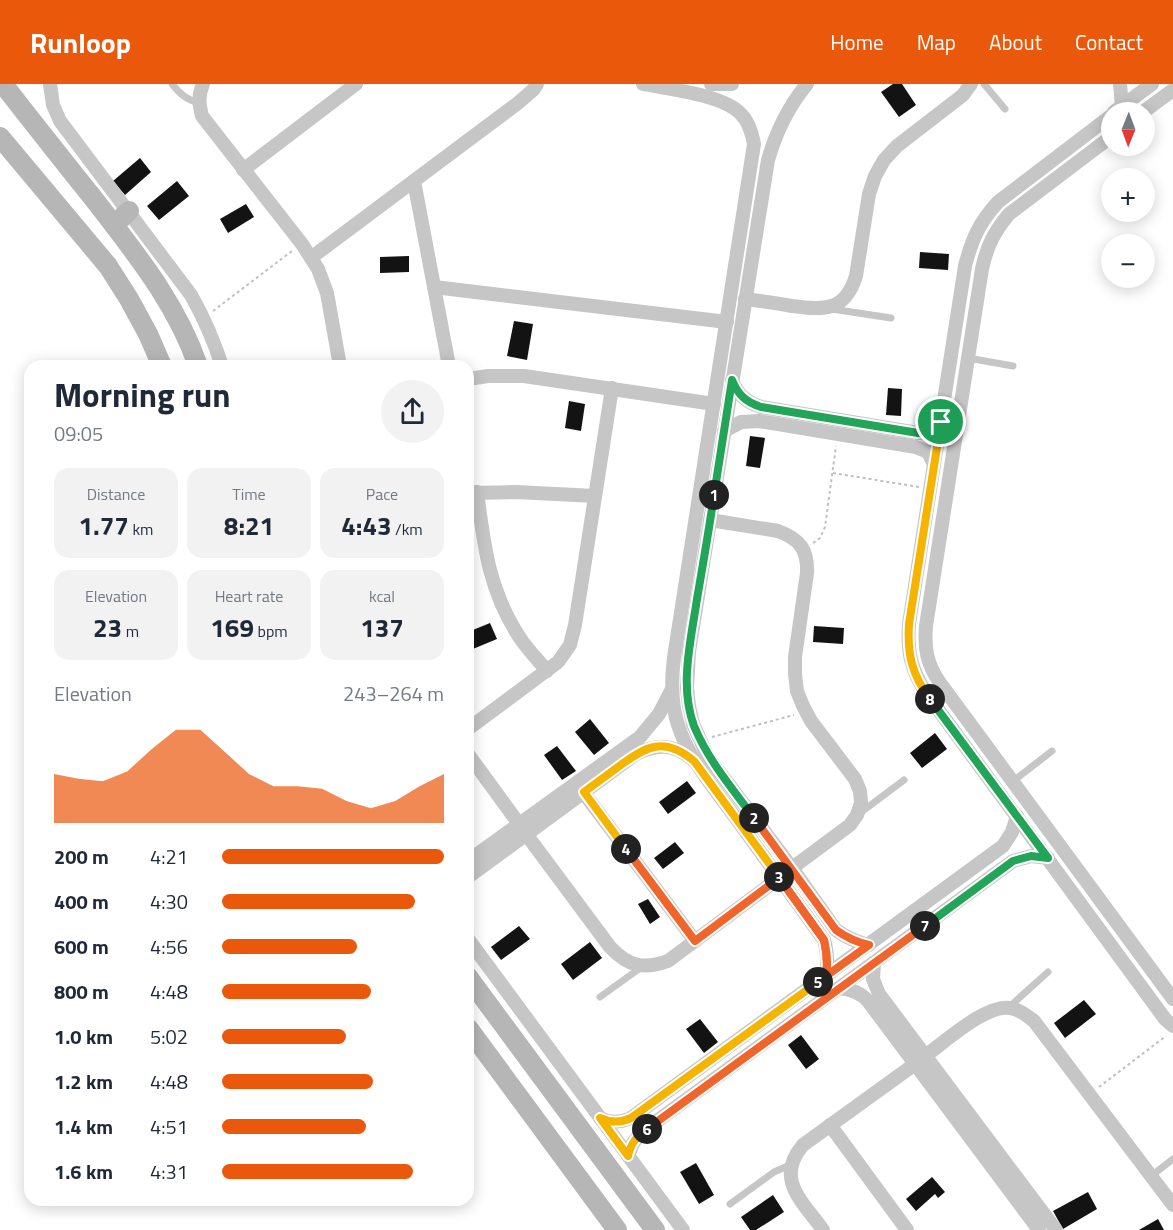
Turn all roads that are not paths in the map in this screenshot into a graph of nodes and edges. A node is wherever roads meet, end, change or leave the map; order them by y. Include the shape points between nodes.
1 (3, 84) edge
2 (50, 84) edge
3 (172, 84) edge
4 (203, 84) edge
5 (356, 84) edge
6 (537, 84) edge
7 (643, 84) edge
8 (711, 84) edge
9 (732, 84) edge
10 (807, 84) edge
11 (971, 84) edge
12 (984, 84) edge
13 (1120, 84) edge
14 (1152, 84) edge
15 (1173, 90) edge
16 (1119, 102) edge
17 (1131, 102) edge
18 (199, 103) junction
19 (1155, 103) edge
20 (1005, 109) dead end
21 (1101, 125) edge
22 (3, 143) edge
23 (1101, 144) edge
24 (243, 170) junction
25 (414, 181) junction
26 (129, 211) junction
27 (114, 225) junction
28 (312, 257) junction
29 (434, 287) junction
30 (745, 299) junction
31 (825, 308) junction
32 (891, 318) dead end
33 (727, 322) junction
34 (968, 358) junction
35 (159, 360) edge
36 (195, 360) edge
37 (220, 360) edge
38 (339, 360) edge
39 (448, 360) edge
40 (1013, 366) dead end
41 (474, 378) edge
42 (732, 380) junction
43 (612, 388) junction
44 (714, 404) junction
45 (941, 422) junction
46 (724, 431) junction
47 (934, 464) junction
48 (474, 493) edge
49 (595, 496) junction
50 (474, 502) edge
51 (710, 520) junction
52 (546, 671) junction
53 (672, 689) junction
54 (474, 725) edge
55 (1052, 751) dead end
56 (694, 761) junction
57 (474, 762) edge
58 (903, 780) dead end
59 (1012, 782) junction
60 (584, 792) junction
61 (857, 815) junction
62 (1017, 816) junction
63 (522, 829) junction
64 (474, 857) edge
65 (1048, 858) junction
66 (792, 868) junction
67 (474, 872) edge
68 (779, 878) junction
69 (695, 941) junction
70 (869, 945) junction
71 (474, 947) edge
72 (874, 963) junction
73 (643, 966) junction
74 (1048, 972) dead end
75 (826, 976) junction
76 (474, 984) edge
77 (839, 988) junction
78 (600, 997) dead end
79 (1173, 999) edge
80 (1008, 1008) junction
81 (1173, 1028) edge
82 (474, 1036) edge
83 (920, 1060) junction
84 (600, 1118) junction
85 (830, 1125) junction
86 (628, 1156) junction
87 (1173, 1159) edge
88 (790, 1165) junction
89 (1151, 1176) junction
90 (730, 1204) dead end
91 (1173, 1205) edge
92 (617, 1230) edge
93 (655, 1230) edge
94 (683, 1230) edge
95 (823, 1230) edge
96 (907, 1230) edge
97 (1039, 1230) edge
98 (1056, 1230) edge

1 - 27 street
2 - 26 street via 60,120
3 - 18 lane via 182,96
4 - 18 street
5 - 24 street
6 - 25 street via 518,103
7 - 33 street via 716,99 743,115 751,129 753,160
8 - 9 street
10 - 30 street via 774,138
11 - 31 street via 963,95 884,160 869,194 853,287 837,304
12 - 20 lane
13 - 16 street
14 - 17 street
15 - 19 street
18 - 24 street via 202,116
21 - 45 street via 998,202 975,232 965,266
22 - 35 street via 108,266
23 - 34 street via 1009,214 999,226 982,269
24 - 28 street
25 - 28 street
25 - 29 street
26 - 27 street
26 - 37 street via 191,295
27 - 36 street via 158,285
28 - 38 street via 327,293
29 - 33 street
29 - 39 street
30 - 31 street
30 - 42 street
31 - 32 lane
33 - 44 street
34 - 40 lane
34 - 59 street via 925,641 932,671
41 - 43 street via 524,376
42 - 45 street via 743,398 761,407 918,433 931,431
42 - 46 street
43 - 44 street
43 - 49 street
44 - 53 street
45 - 47 street
46 - 47 street via 750,420 922,449
46 - 51 street
47 - 62 street via 909,624 910,660 926,693
48 - 49 street
49 - 52 street via 573,635 558,662
50 - 52 street via 498,596 521,640
51 - 61 street via 778,531 798,541 804,550 807,573 795,657 797,691 806,712 855,779 861,803
51 - 66 street via 687,670 693,724 708,757
52 - 54 street
53 - 56 street via 678,726
53 - 63 street via 640,737
55 - 59 lane
56 - 60 street via 673,748 647,748
56 - 68 street
57 - 63 street
58 - 61 lane
59 - 79 street
60 - 63 street
60 - 69 street
61 - 66 street via 850,825
62 - 65 street
62 - 70 street via 1003,846
63 - 64 street
63 - 67 street
63 - 73 street via 610,947 624,960
65 - 72 street via 1031,856 1013,861
65 - 81 street
66 - 70 street via 836,930 857,943
68 - 69 street
68 - 75 street via 824,940
69 - 73 street via 668,961
70 - 75 street
71 - 84 street
72 - 77 street
72 - 83 street via 873,979 879,994
73 - 78 lane
74 - 80 lane
75 - 84 street via 631,1118 615,1122
76 - 93 street
77 - 83 street via 862,995
77 - 86 street via 642,1132
80 - 83 street via 993,1009 979,1016
80 - 89 street via 1034,1021
82 - 92 street
83 - 85 street
83 - 97 street
83 - 98 street
84 - 86 street
85 - 88 street via 803,1145
85 - 96 street
86 - 94 street
87 - 89 lane
88 - 90 lane
88 - 95 street via 793,1188
89 - 91 street

